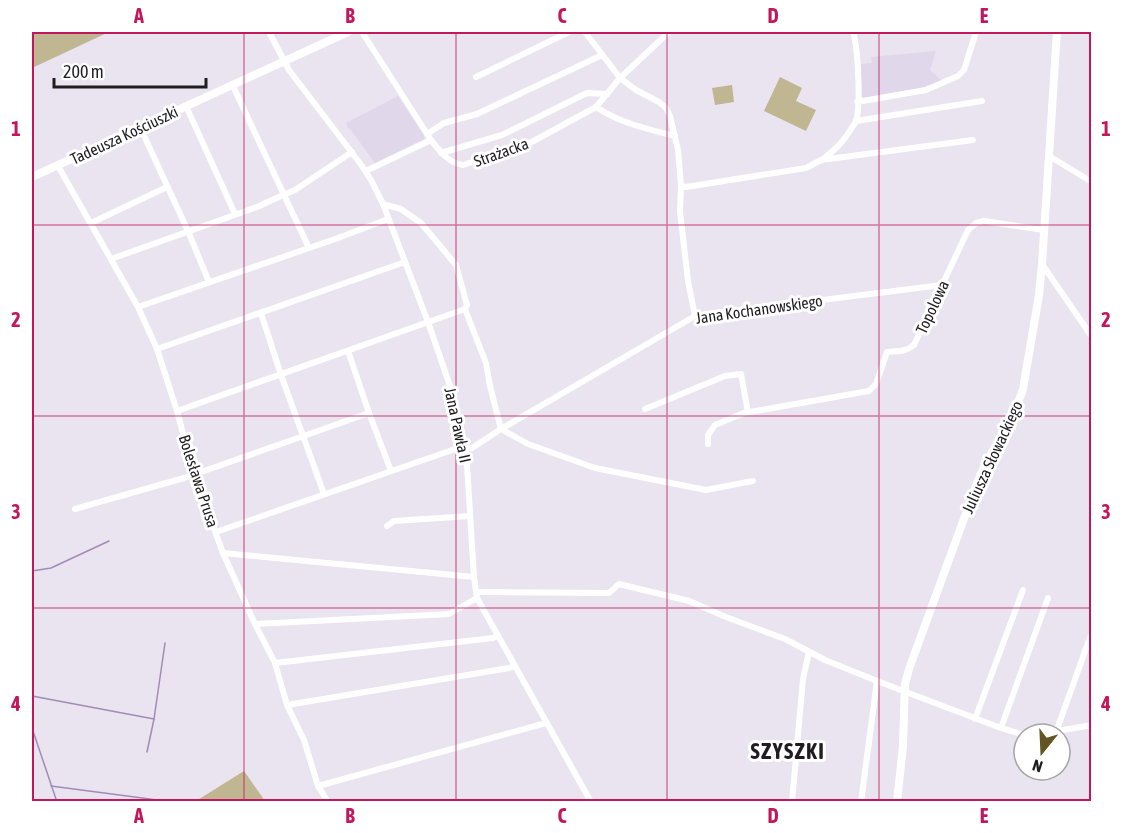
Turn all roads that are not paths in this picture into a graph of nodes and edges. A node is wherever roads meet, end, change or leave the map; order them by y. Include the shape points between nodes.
1 (269, 32) edge
2 (348, 32) edge
3 (362, 32) edge
4 (569, 32) edge
5 (585, 32) edge
6 (669, 32) edge
7 (853, 32) edge
8 (976, 32) edge
9 (1057, 32) edge
10 (602, 55) junction
11 (284, 61) junction
12 (476, 77) dead end
13 (620, 78) junction
14 (232, 84) junction
15 (607, 94) junction
16 (982, 101) dead end
17 (857, 102) junction
18 (186, 106) junction
19 (596, 107) junction
20 (856, 121) junction
21 (140, 127) junction
22 (675, 136) junction
23 (429, 137) junction
24 (973, 140) dead end
25 (352, 152) junction
26 (441, 153) junction
27 (1049, 156) junction
28 (821, 160) junction
29 (58, 166) junction
30 (366, 171) junction
31 (32, 177) edge
32 (1092, 182) edge
33 (681, 186) junction
34 (167, 187) junction
35 (284, 195) junction
36 (383, 204) junction
37 (235, 214) junction
38 (388, 219) junction
39 (91, 223) junction
40 (1044, 230) junction
41 (188, 231) junction
42 (309, 248) junction
43 (111, 259) junction
44 (405, 262) junction
45 (1042, 264) junction
46 (209, 282) junction
47 (942, 285) junction
48 (138, 307) junction
49 (465, 309) junction
50 (261, 313) junction
51 (695, 315) junction
52 (428, 322) junction
53 (1092, 337) edge
54 (157, 350) junction
55 (348, 351) junction
56 (281, 375) junction
57 (645, 409) dead end
58 (177, 411) junction
59 (748, 412) junction
60 (369, 413) junction
61 (501, 429) junction
62 (303, 435) junction
63 (708, 444) dead end
64 (466, 448) junction
65 (392, 471) junction
66 (194, 474) junction
67 (753, 481) dead end
68 (324, 494) junction
69 (75, 509) dead end
70 (470, 516) junction
71 (387, 526) dead end
72 (216, 532) junction
73 (223, 552) junction
74 (474, 577) junction
75 (1023, 590) dead end
76 (476, 595) junction
77 (1048, 598) dead end
78 (255, 624) junction
79 (1092, 632) edge
80 (497, 636) junction
81 (809, 652) junction
82 (275, 663) junction
83 (514, 666) junction
84 (877, 681) junction
85 (905, 691) junction
86 (287, 705) junction
87 (975, 719) junction
88 (1060, 722) edge
89 (546, 723) junction
90 (1092, 725) edge
91 (1001, 728) junction
92 (1072, 729) edge
93 (1012, 731) edge
94 (318, 786) junction
95 (328, 801) edge
96 (591, 801) edge
97 (792, 801) edge
98 (861, 801) edge
99 (897, 801) edge

1 - 11 street, Jana Pawła II
2 - 11 street, Tadeusza Kościuszki
3 - 23 street, Strażacka
4 - 12 street
5 - 10 street
6 - 13 street, Strażacka
7 - 17 street
8 - 17 street via 964,70 953,78 926,90
9 - 27 street, Juliusza Słowackiego
10 - 13 street
10 - 23 street via 477,114 444,123
11 - 14 street, Tadeusza Kościuszki
11 - 25 street, Jana Pawła II
13 - 15 street, Strażacka
13 - 22 street via 666,108
14 - 18 street, Tadeusza Kościuszki
14 - 35 street
15 - 19 street, Strażacka
15 - 26 street via 587,93 502,135
16 - 20 street
17 - 20 street
18 - 21 street, Tadeusza Kościuszki
18 - 37 street
19 - 22 street via 626,123
19 - 26 street, Strażacka via 528,144 467,165 455,164
20 - 28 street via 842,144
21 - 29 street, Tadeusza Kościuszki
21 - 34 street
22 - 33 street
23 - 26 street, Strażacka
23 - 30 street
24 - 28 street
25 - 30 street, Jana Pawła II
25 - 35 street
27 - 32 street
27 - 40 street, Juliusza Słowackiego
28 - 33 street via 806,168
29 - 31 street, Tadeusza Kościuszki
29 - 39 street, Bolesława Prusa
30 - 36 street, Jana Pawła II
33 - 51 street via 680,212
34 - 39 street
34 - 41 street
35 - 37 street
35 - 42 street
36 - 38 street, Jana Pawła II
36 - 49 street via 401,209 421,223 456,265
37 - 41 street
38 - 42 street
38 - 44 street, Jana Pawła II
39 - 43 street, Bolesława Prusa
40 - 45 street, Juliusza Słowackiego
40 - 47 street, Topolowa via 988,221 976,223 968,230
41 - 43 street
41 - 46 street
42 - 46 street
43 - 48 street, Bolesława Prusa
44 - 50 street
44 - 52 street, Jana Pawła II
45 - 53 street
45 - 85 street, Juliusza Słowackiego via 1023,389 970,499 909,669
46 - 48 street
47 - 51 street, Jana Kochanowskiego
47 - 59 street, Topolowa via 914,345 903,351 887,352 874,387
48 - 54 street, Bolesława Prusa
49 - 52 street
49 - 61 street via 486,363
50 - 54 street
50 - 56 street
51 - 61 street, Jana Kochanowskiego
52 - 55 street
52 - 64 street, Jana Pawła II
54 - 58 street, Bolesława Prusa
55 - 56 street
55 - 60 street
56 - 58 street
56 - 62 street
57 - 59 street via 725,376 741,374
58 - 66 street, Bolesława Prusa
59 - 63 street, Topolowa via 715,425 708,435
60 - 62 street
60 - 65 street
61 - 64 street, Jana Kochanowskiego
61 - 67 street via 528,444 595,468 706,490
62 - 66 street
62 - 68 street
64 - 65 street, Jana Kochanowskiego
64 - 70 street, Jana Pawła II
65 - 68 street, Jana Kochanowskiego
66 - 69 street
66 - 72 street, Bolesława Prusa
68 - 72 street, Jana Kochanowskiego
70 - 71 street via 394,521
70 - 74 street, Jana Pawła II
72 - 73 street, Bolesława Prusa
73 - 74 street
73 - 78 street, Bolesława Prusa
74 - 76 street, Jana Pawła II
75 - 87 street
76 - 78 street via 449,614
76 - 80 street, Jana Pawła II
76 - 81 street via 609,592 619,584 689,601
77 - 91 street
78 - 82 street, Bolesława Prusa
79 - 88 street
80 - 82 street
80 - 83 street, Jana Pawła II
81 - 84 street
81 - 97 street via 803,678
82 - 86 street, Bolesława Prusa
83 - 86 street
83 - 89 street, Jana Pawła II
84 - 85 street
84 - 98 street
85 - 87 street
85 - 99 street, Juliusza Słowackiego
86 - 94 street, Bolesława Prusa via 304,740
87 - 91 street
89 - 94 street
89 - 96 street, Jana Pawła II
90 - 92 street
91 - 93 street
94 - 95 street, Bolesława Prusa

